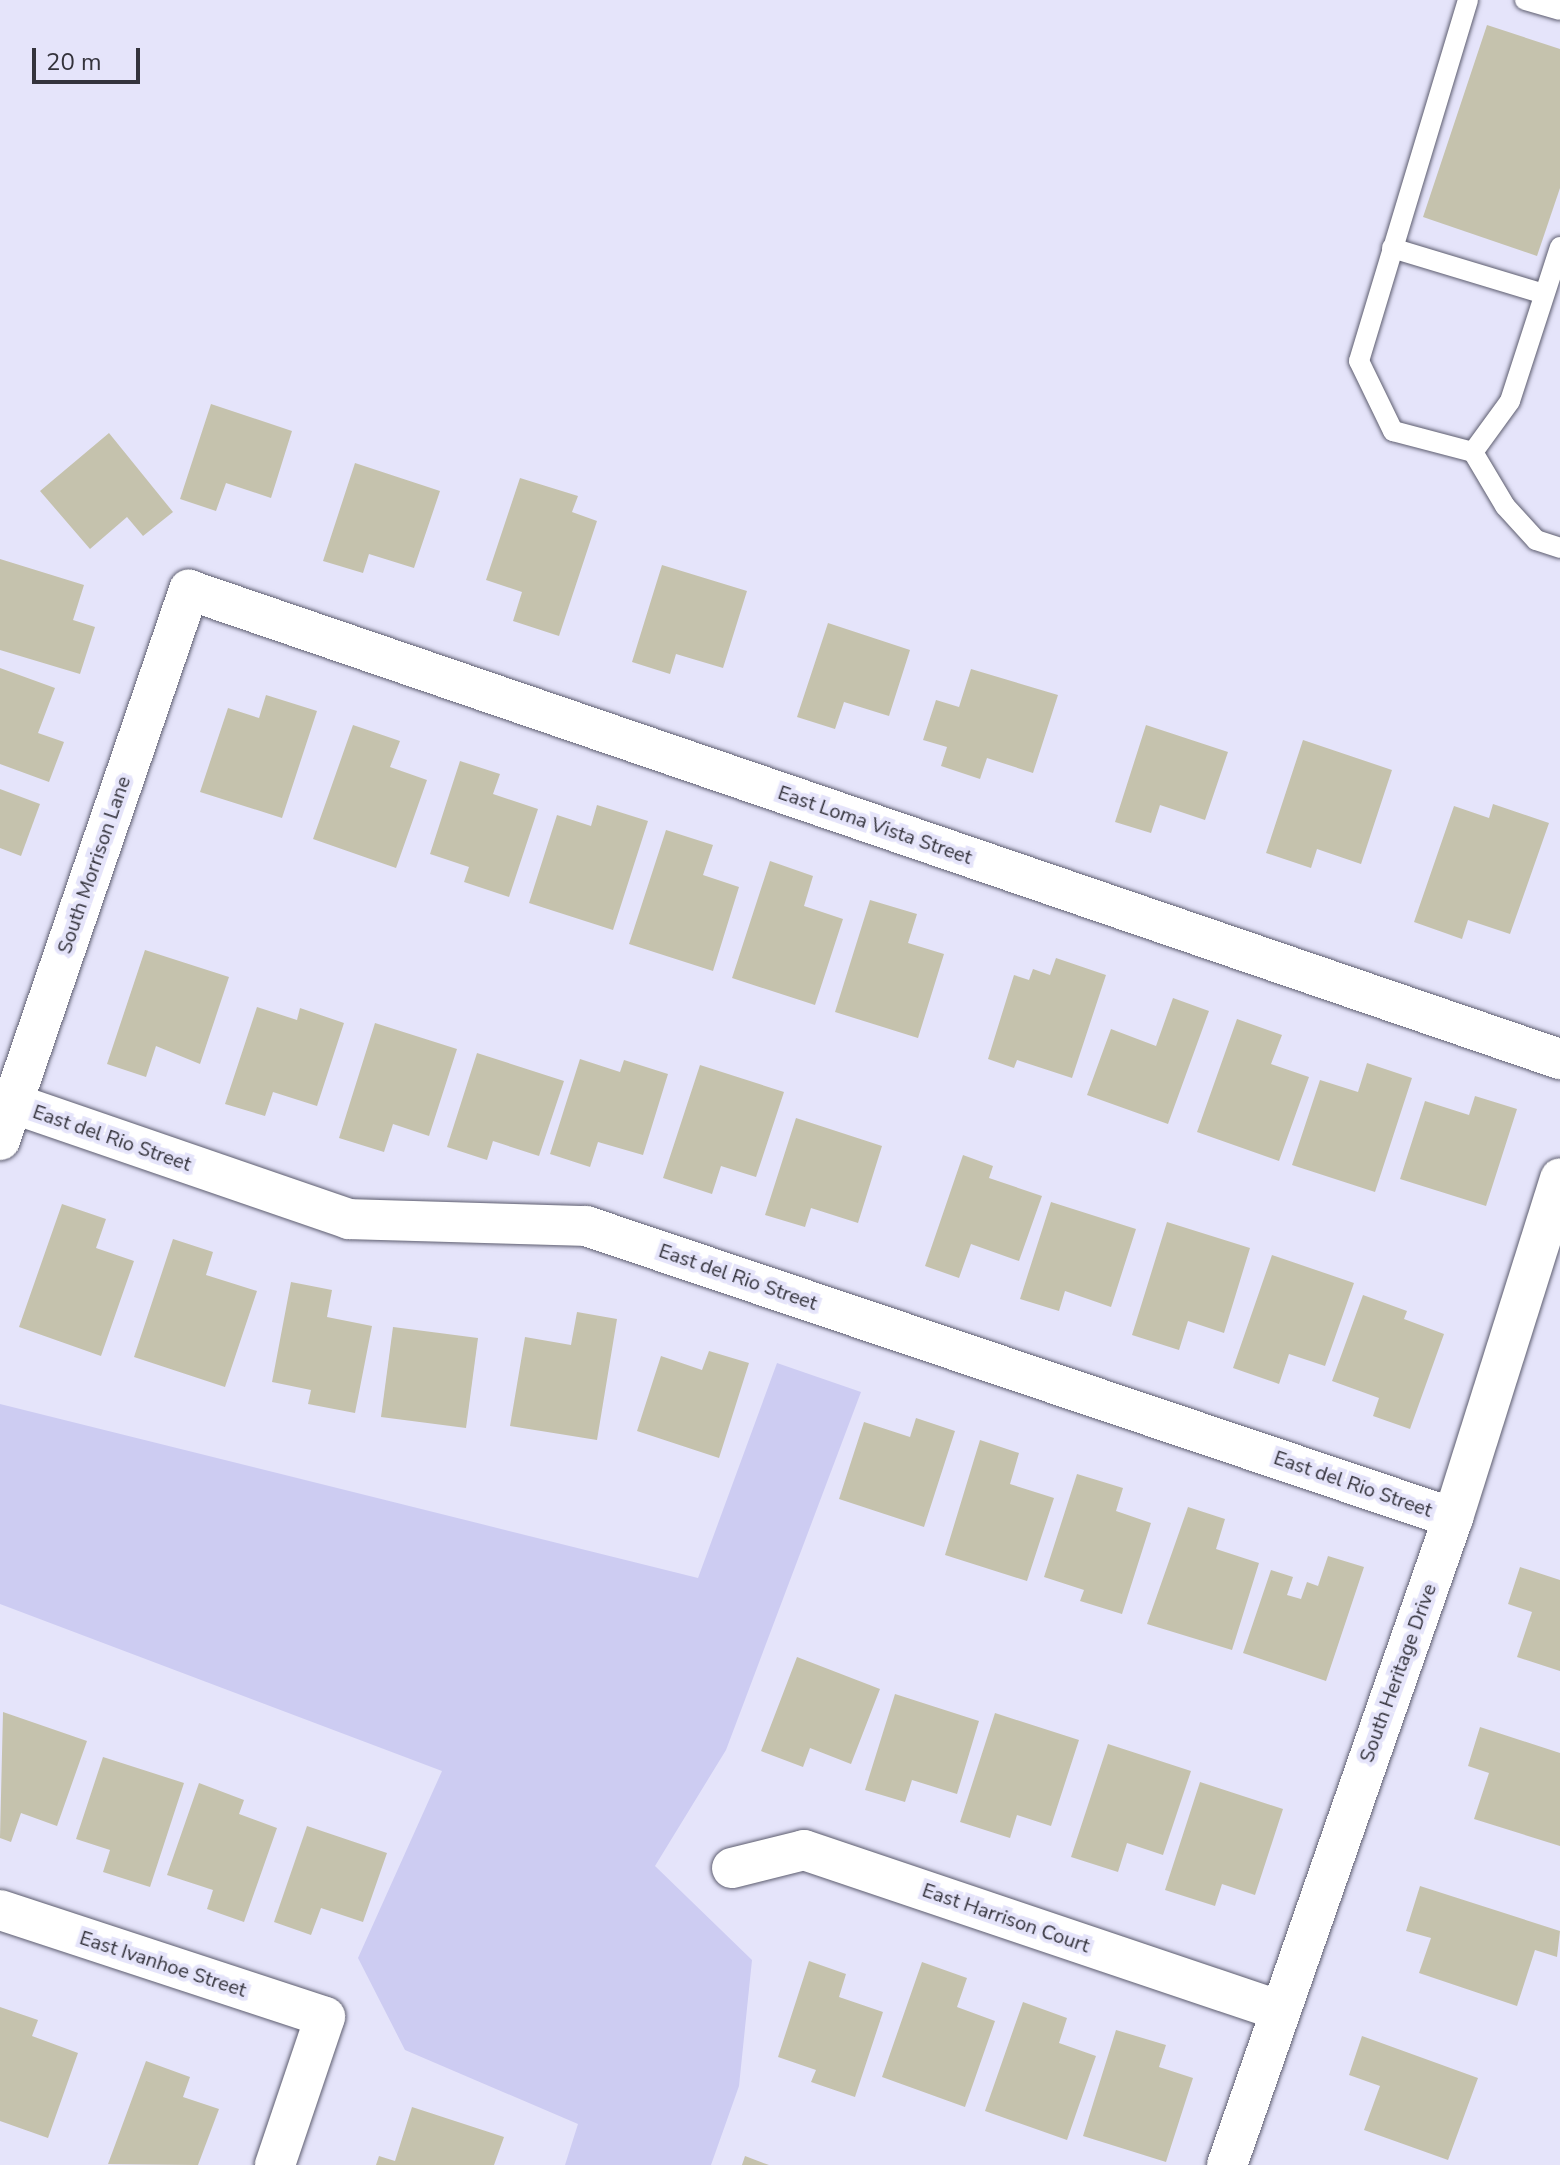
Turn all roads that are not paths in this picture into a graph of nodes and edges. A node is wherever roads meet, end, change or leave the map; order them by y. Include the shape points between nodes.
1 (1468, 0) edge
2 (1525, 0) edge
3 (1560, 10) edge
4 (1560, 247) edge
5 (1392, 248) junction
6 (1544, 294) junction
7 (1473, 452) junction
8 (1560, 548) edge
9 (189, 590) joint
10 (1560, 1059) edge
11 (6, 1122) edge
12 (1560, 1178) edge
13 (1545, 1287) edge
14 (1453, 1518) junction
15 (732, 1868) dead end
16 (0, 1910) edge
17 (1278, 2010) junction
18 (275, 2165) edge
19 (1227, 2165) edge

1 - 5 lane
2 - 3 lane
4 - 6 lane
5 - 6 lane
5 - 7 lane via 1359,361 1393,431
6 - 7 lane via 1510,401
7 - 8 lane via 1505,506 1536,540
9 - 10 street, East Loma Vista Street
9 - 11 street, South Morrison Lane
11 - 14 street, East del Rio Street via 349,1219 586,1226
12 - 13 street, South Heritage Drive
13 - 14 street, South Heritage Drive
14 - 17 street, South Heritage Drive
15 - 17 street, East Harrison Court via 804,1850
16 - 18 street, East Ivanhoe Street via 325,2017
17 - 19 street, South Heritage Drive

